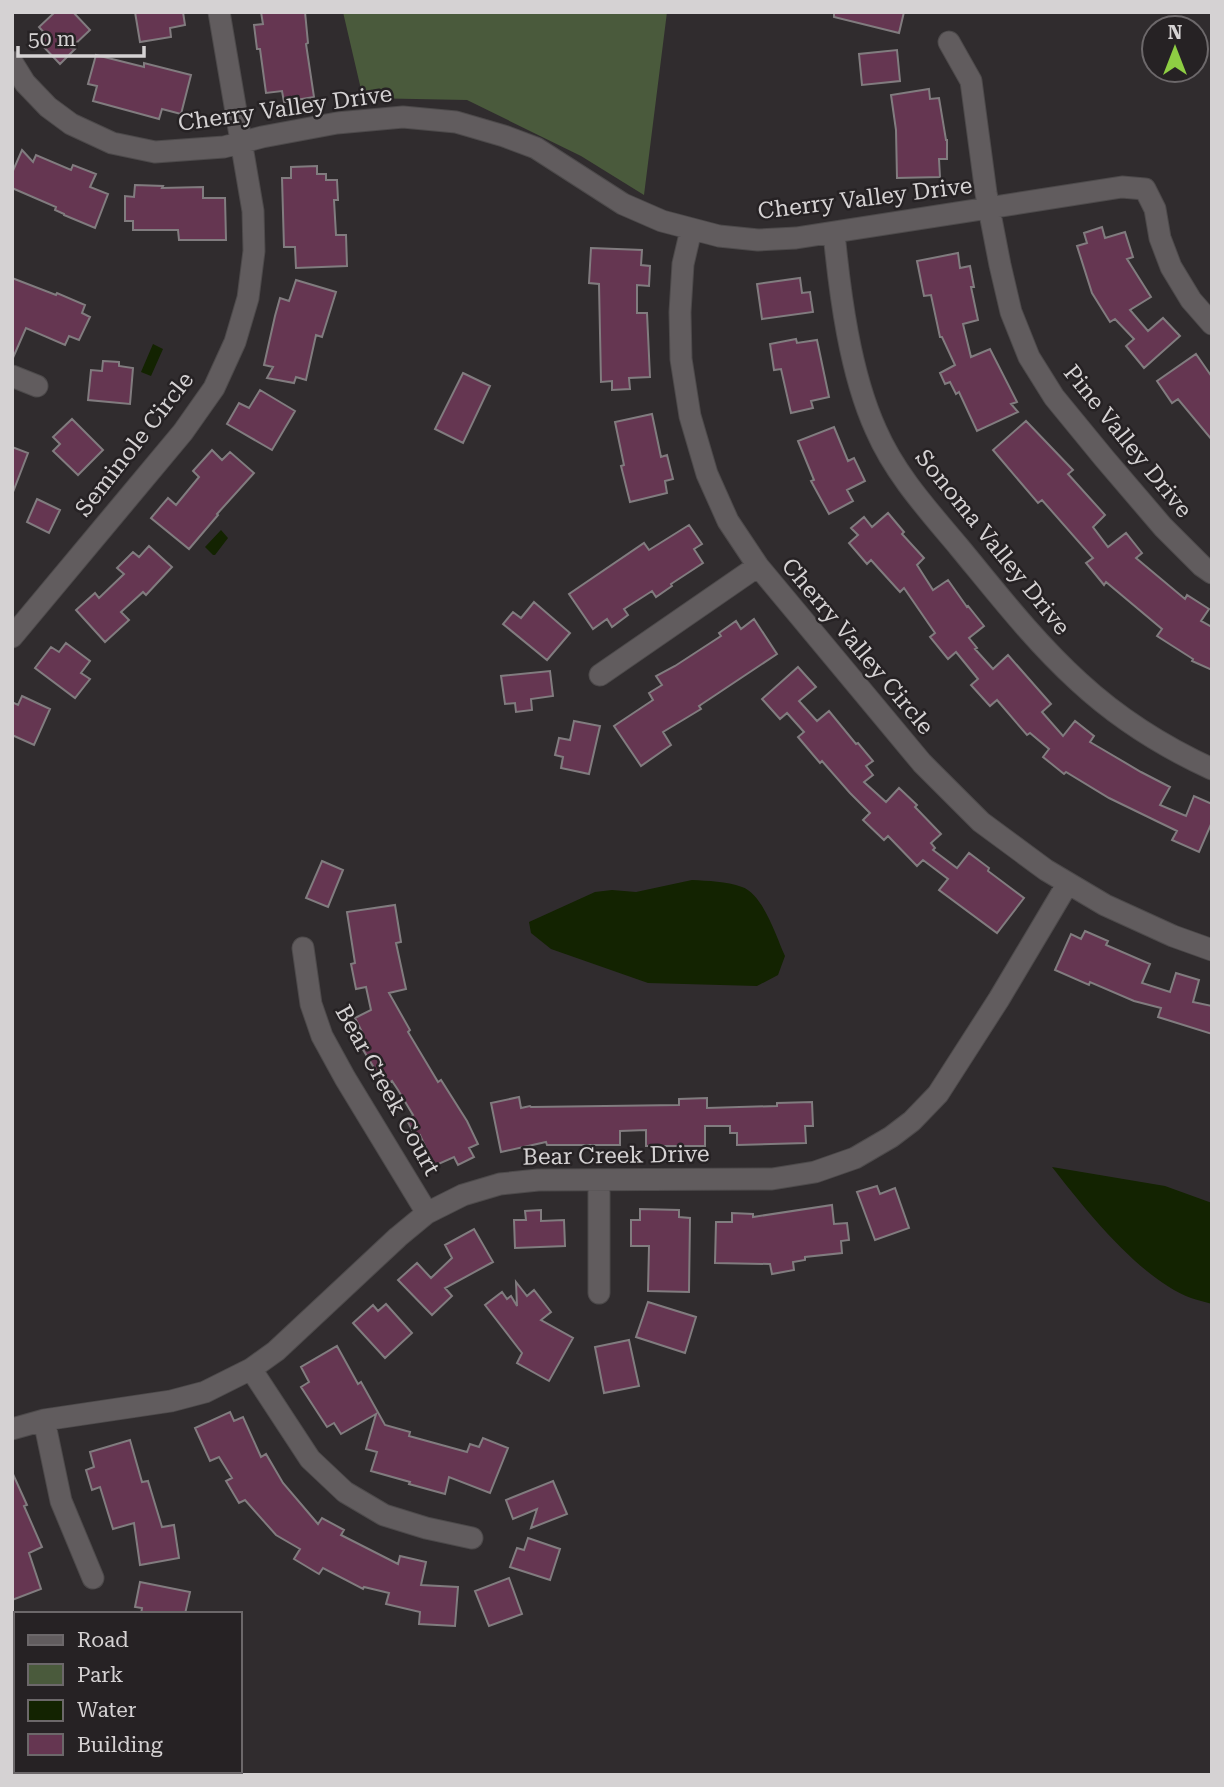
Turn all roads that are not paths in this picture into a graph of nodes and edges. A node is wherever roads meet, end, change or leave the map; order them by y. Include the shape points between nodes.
1 (219, 12) edge
2 (949, 42) dead end
3 (12, 62) edge
4 (241, 142) junction
5 (989, 208) junction
6 (691, 230) junction
7 (834, 233) junction
8 (1212, 324) edge
9 (12, 376) edge
10 (37, 386) dead end
11 (758, 566) junction
12 (1212, 573) edge
13 (12, 637) edge
14 (600, 675) dead end
15 (1212, 769) edge
16 (1068, 884) junction
17 (303, 948) dead end
18 (1212, 950) edge
19 (599, 1180) junction
20 (427, 1213) junction
21 (599, 1293) dead end
22 (251, 1369) junction
23 (44, 1420) junction
24 (12, 1429) edge
25 (472, 1538) dead end
26 (93, 1578) dead end

1 - 4 street, Seminole Circle
2 - 5 street, Pine Valley Drive via 971,81
3 - 4 street, Cherry Valley Drive via 48,107 111,143 155,152
4 - 6 street, Cherry Valley Drive via 337,123 402,117 456,122 536,148 623,204
4 - 13 street, Seminole Circle via 253,211 254,251 245,309 214,388 183,432
5 - 7 street, Cherry Valley Drive
5 - 8 street via 1122,187 1145,189 1171,267
5 - 12 street, Pine Valley Drive via 1011,312 1041,377 1163,527
6 - 7 street, Cherry Valley Drive via 758,240
6 - 11 street, Cherry Valley Circle via 680,312 681,359 690,416 723,510
7 - 15 street, Sonoma Valley Drive via 860,392 905,481 1040,643 1079,682 1121,717
9 - 10 street
11 - 14 street
11 - 16 street, Cherry Valley Circle via 922,763 981,822
16 - 18 street, Cherry Valley Circle via 1105,905
16 - 19 street, Bear Creek Drive via 939,1094 891,1137 855,1158 815,1172 772,1179
17 - 20 street, Bear Creek Court via 311,1004 322,1036
19 - 20 street, Bear Creek Drive via 500,1184
19 - 21 street
20 - 22 street, Bear Creek Drive
22 - 23 street, Bear Creek Drive via 205,1392 171,1401
22 - 25 street via 310,1459 345,1492 384,1515
23 - 24 street, Bear Creek Drive
23 - 26 street via 61,1502

